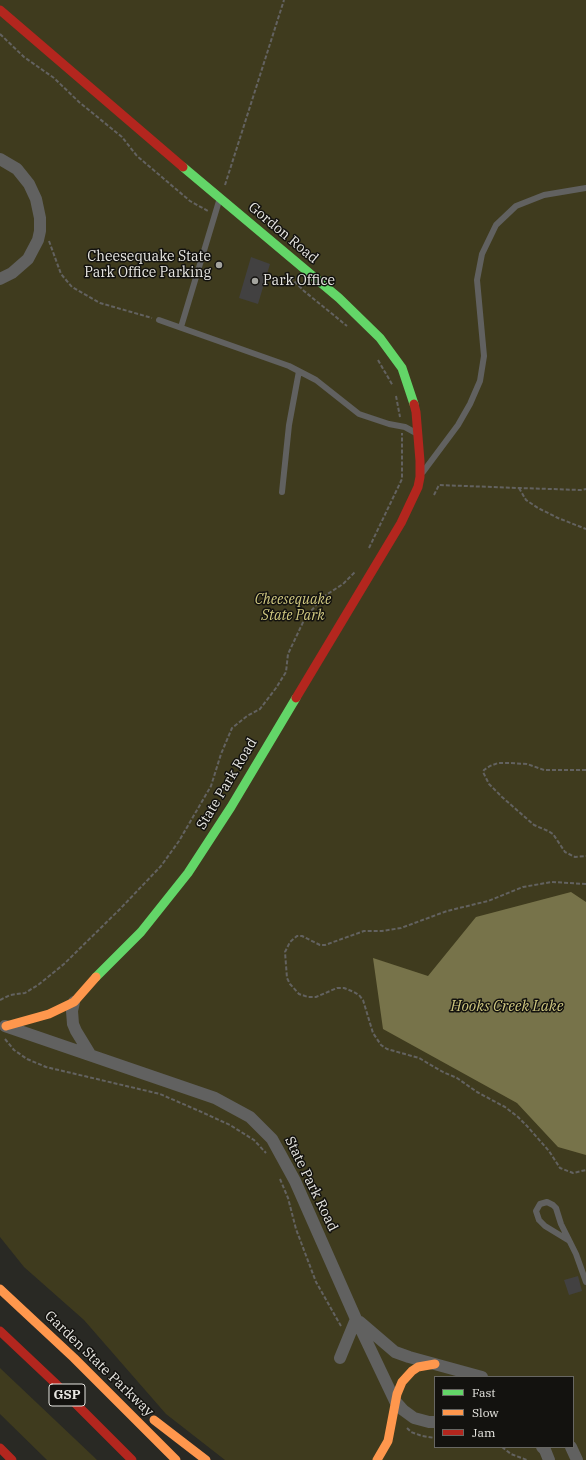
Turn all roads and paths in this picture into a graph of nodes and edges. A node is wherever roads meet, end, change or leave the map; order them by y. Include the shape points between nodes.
1 (284, 0) edge
2 (0, 10) edge
3 (0, 34) edge
4 (0, 159) edge
5 (586, 188) edge
6 (220, 199) junction
7 (215, 215) junction
8 (40, 231) junction
9 (283, 269) dead end
10 (0, 279) edge
11 (160, 320) joint
12 (181, 327) junction
13 (351, 329) dead end
14 (377, 357) dead end
15 (299, 371) junction
16 (394, 388) dead end
17 (396, 396) dead end
18 (401, 426) junction
19 (418, 434) junction
20 (420, 477) junction
21 (519, 488) junction
22 (586, 489) edge
23 (282, 492) dead end
24 (434, 495) dead end
25 (586, 529) edge
26 (368, 551) dead end
27 (378, 560) joint
28 (356, 571) dead end
29 (586, 770) edge
30 (586, 856) edge
31 (586, 884) edge
32 (0, 1000) edge
33 (74, 1002) junction
34 (3, 1029) edge
35 (90, 1054) junction
36 (269, 1158) dead end
37 (586, 1170) edge
38 (278, 1174) dead end
39 (568, 1240) junction
40 (586, 1282) edge
41 (0, 1289) edge
42 (356, 1319) junction
43 (0, 1331) edge
44 (45, 1331) junction
45 (344, 1331) dead end
46 (340, 1358) dead end
47 (436, 1364) junction
48 (478, 1376) edge
49 (108, 1379) dead end
50 (396, 1401) junction
51 (146, 1412) dead end
52 (434, 1422) edge
53 (406, 1427) dead end
54 (434, 1438) edge
55 (0, 1448) edge
56 (503, 1448) edge
57 (543, 1448) edge
58 (571, 1448) edge
59 (12, 1460) edge
60 (132, 1460) edge
61 (176, 1460) edge
62 (206, 1460) edge
63 (377, 1460) edge
64 (528, 1460) edge
65 (549, 1460) edge
66 (577, 1460) edge

1 - 6 path
2 - 6 main road, Gordon Road
3 - 7 path via 24,57 54,78 122,137 137,156 190,200
4 - 8 street via 17,168 29,184 36,199
5 - 20 lane via 544,195 516,206 496,225 482,254 477,280 484,356 480,381 458,426
6 - 7 lane
6 - 19 main road, Gordon Road via 339,298 380,338 402,368 416,412
7 - 12 lane
8 - 10 street via 28,259 12,273
8 - 11 path via 51,242 61,274 72,287 100,303
9 - 13 path via 304,291
11 - 12 lane
12 - 15 lane
14 - 16 path
15 - 18 lane via 316,380 359,414
15 - 23 lane via 289,425
17 - 18 path
18 - 19 lane
18 - 26 path via 402,479
19 - 20 main road, Gordon Road
20 - 27 main road, Gordon Road via 404,516
21 - 22 path
21 - 24 path via 439,485
21 - 25 path via 526,500 538,508
27 - 33 main road, State Park Road via 231,807 188,874 141,932
28 - 32 path via 343,584 323,597 304,618 288,654 286,672 260,709 232,728 211,786 179,841 161,866 64,964 25,993 10,995
29 - 30 path via 544,770 527,764 498,763 483,772 489,784 502,797 538,828 553,834 565,852 574,857
31 - 37 path via 552,882 523,887 488,901 446,911 401,928 364,931 325,945 297,936 285,952 287,978 299,994 316,997 337,988 344,988 359,995 363,1000 373,1033 381,1045 419,1058 505,1107 520,1118 549,1151 560,1168 573,1173
33 - 34 main road, State Park Road via 49,1014
33 - 35 street via 73,1024
34 - 35 street, State Park Road
34 - 36 path via 14,1050 33,1062 160,1094 230,1125 254,1140
35 - 42 street, State Park Road via 215,1098 250,1117 272,1138 295,1181
38 - 45 path via 316,1282
39 - 39 lane via 556,1208 547,1202 540,1204 536,1211 539,1220
39 - 40 lane
41 - 44 main road, Garden State Parkway / GSP
42 - 46 street
42 - 47 street, State Park Road via 395,1352
42 - 50 street, State Park Road
43 - 60 main road, GSP
44 - 49 main road
44 - 61 main road, Garden State Parkway / GSP
47 - 48 street, State Park Road
47 - 50 main road via 418,1367 412,1371 400,1386
50 - 52 street, State Park Road via 414,1418
50 - 63 main road via 390,1433
51 - 62 main road via 180,1442
53 - 54 path via 411,1432
55 - 59 main road
56 - 64 path via 511,1454
57 - 65 street
58 - 66 street

